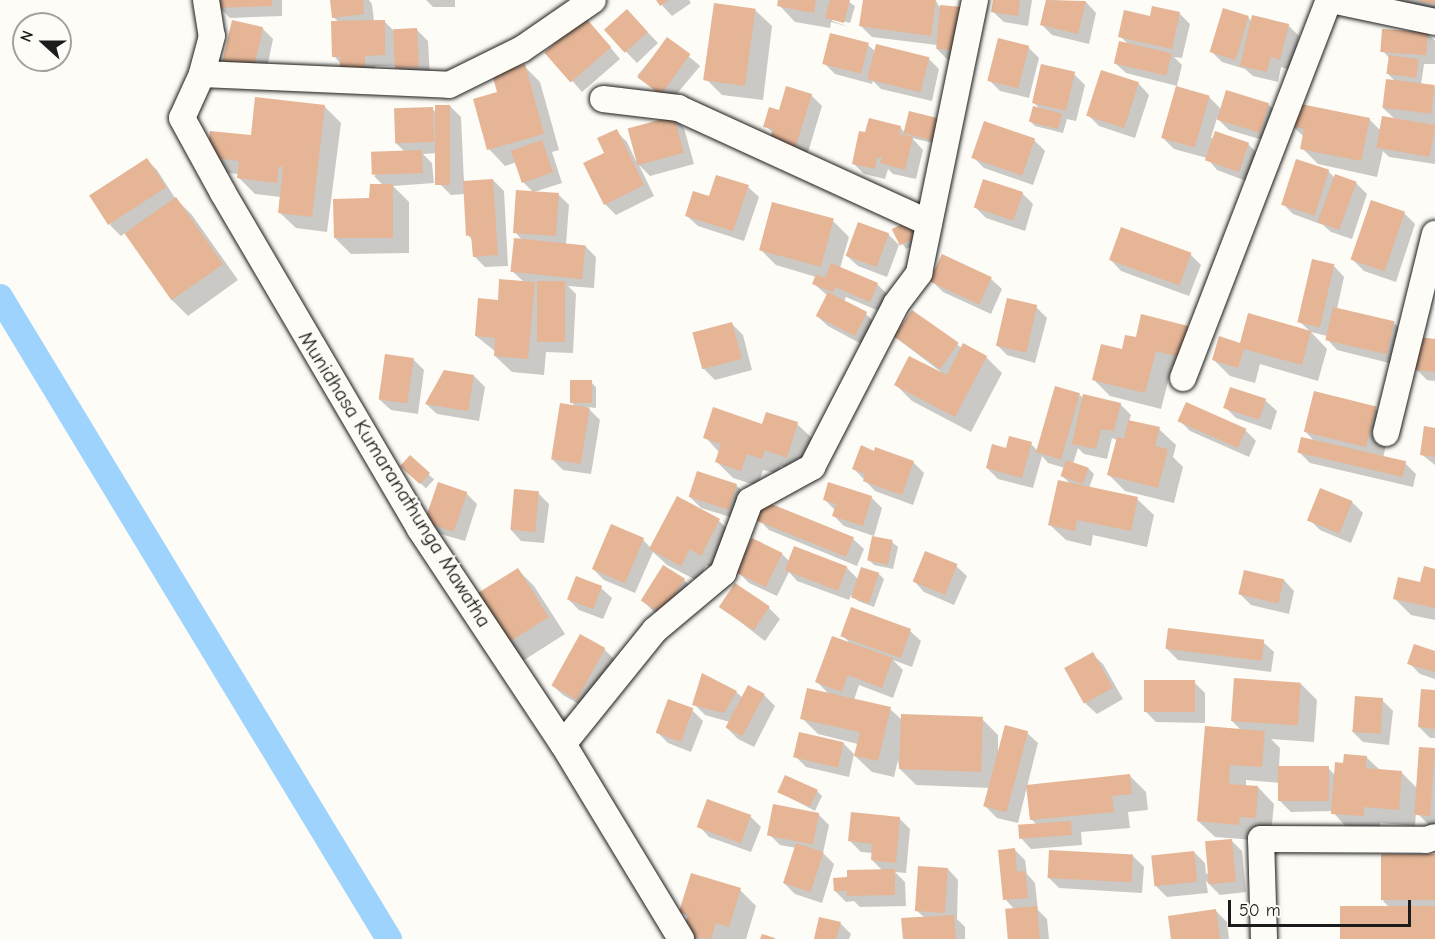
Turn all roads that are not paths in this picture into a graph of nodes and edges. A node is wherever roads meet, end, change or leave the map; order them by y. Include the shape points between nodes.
1 (206, 0) edge
2 (593, 0) edge
3 (975, 0) edge
4 (1330, 0) edge
5 (1435, 22) edge
6 (202, 74) junction
7 (603, 99) dead end
8 (929, 223) junction
9 (1435, 234) edge
10 (1183, 378) dead end
11 (1386, 433) dead end
12 (563, 744) junction
13 (1435, 837) edge
14 (681, 939) edge
15 (1264, 939) edge

1 - 6 street, Munidhasa Kumaranathunga Mawatha via 212,36
2 - 6 street via 522,49 449,85
3 - 8 street
4 - 5 street
4 - 10 street
6 - 12 street, Munidhasa Kumaranathunga Mawatha via 182,117 420,529
7 - 8 street via 678,108
8 - 12 street via 919,273 896,304 812,467 750,501 723,573 655,630
9 - 11 street
12 - 14 street, Munidhasa Kumaranathunga Mawatha
13 - 15 street via 1261,839

